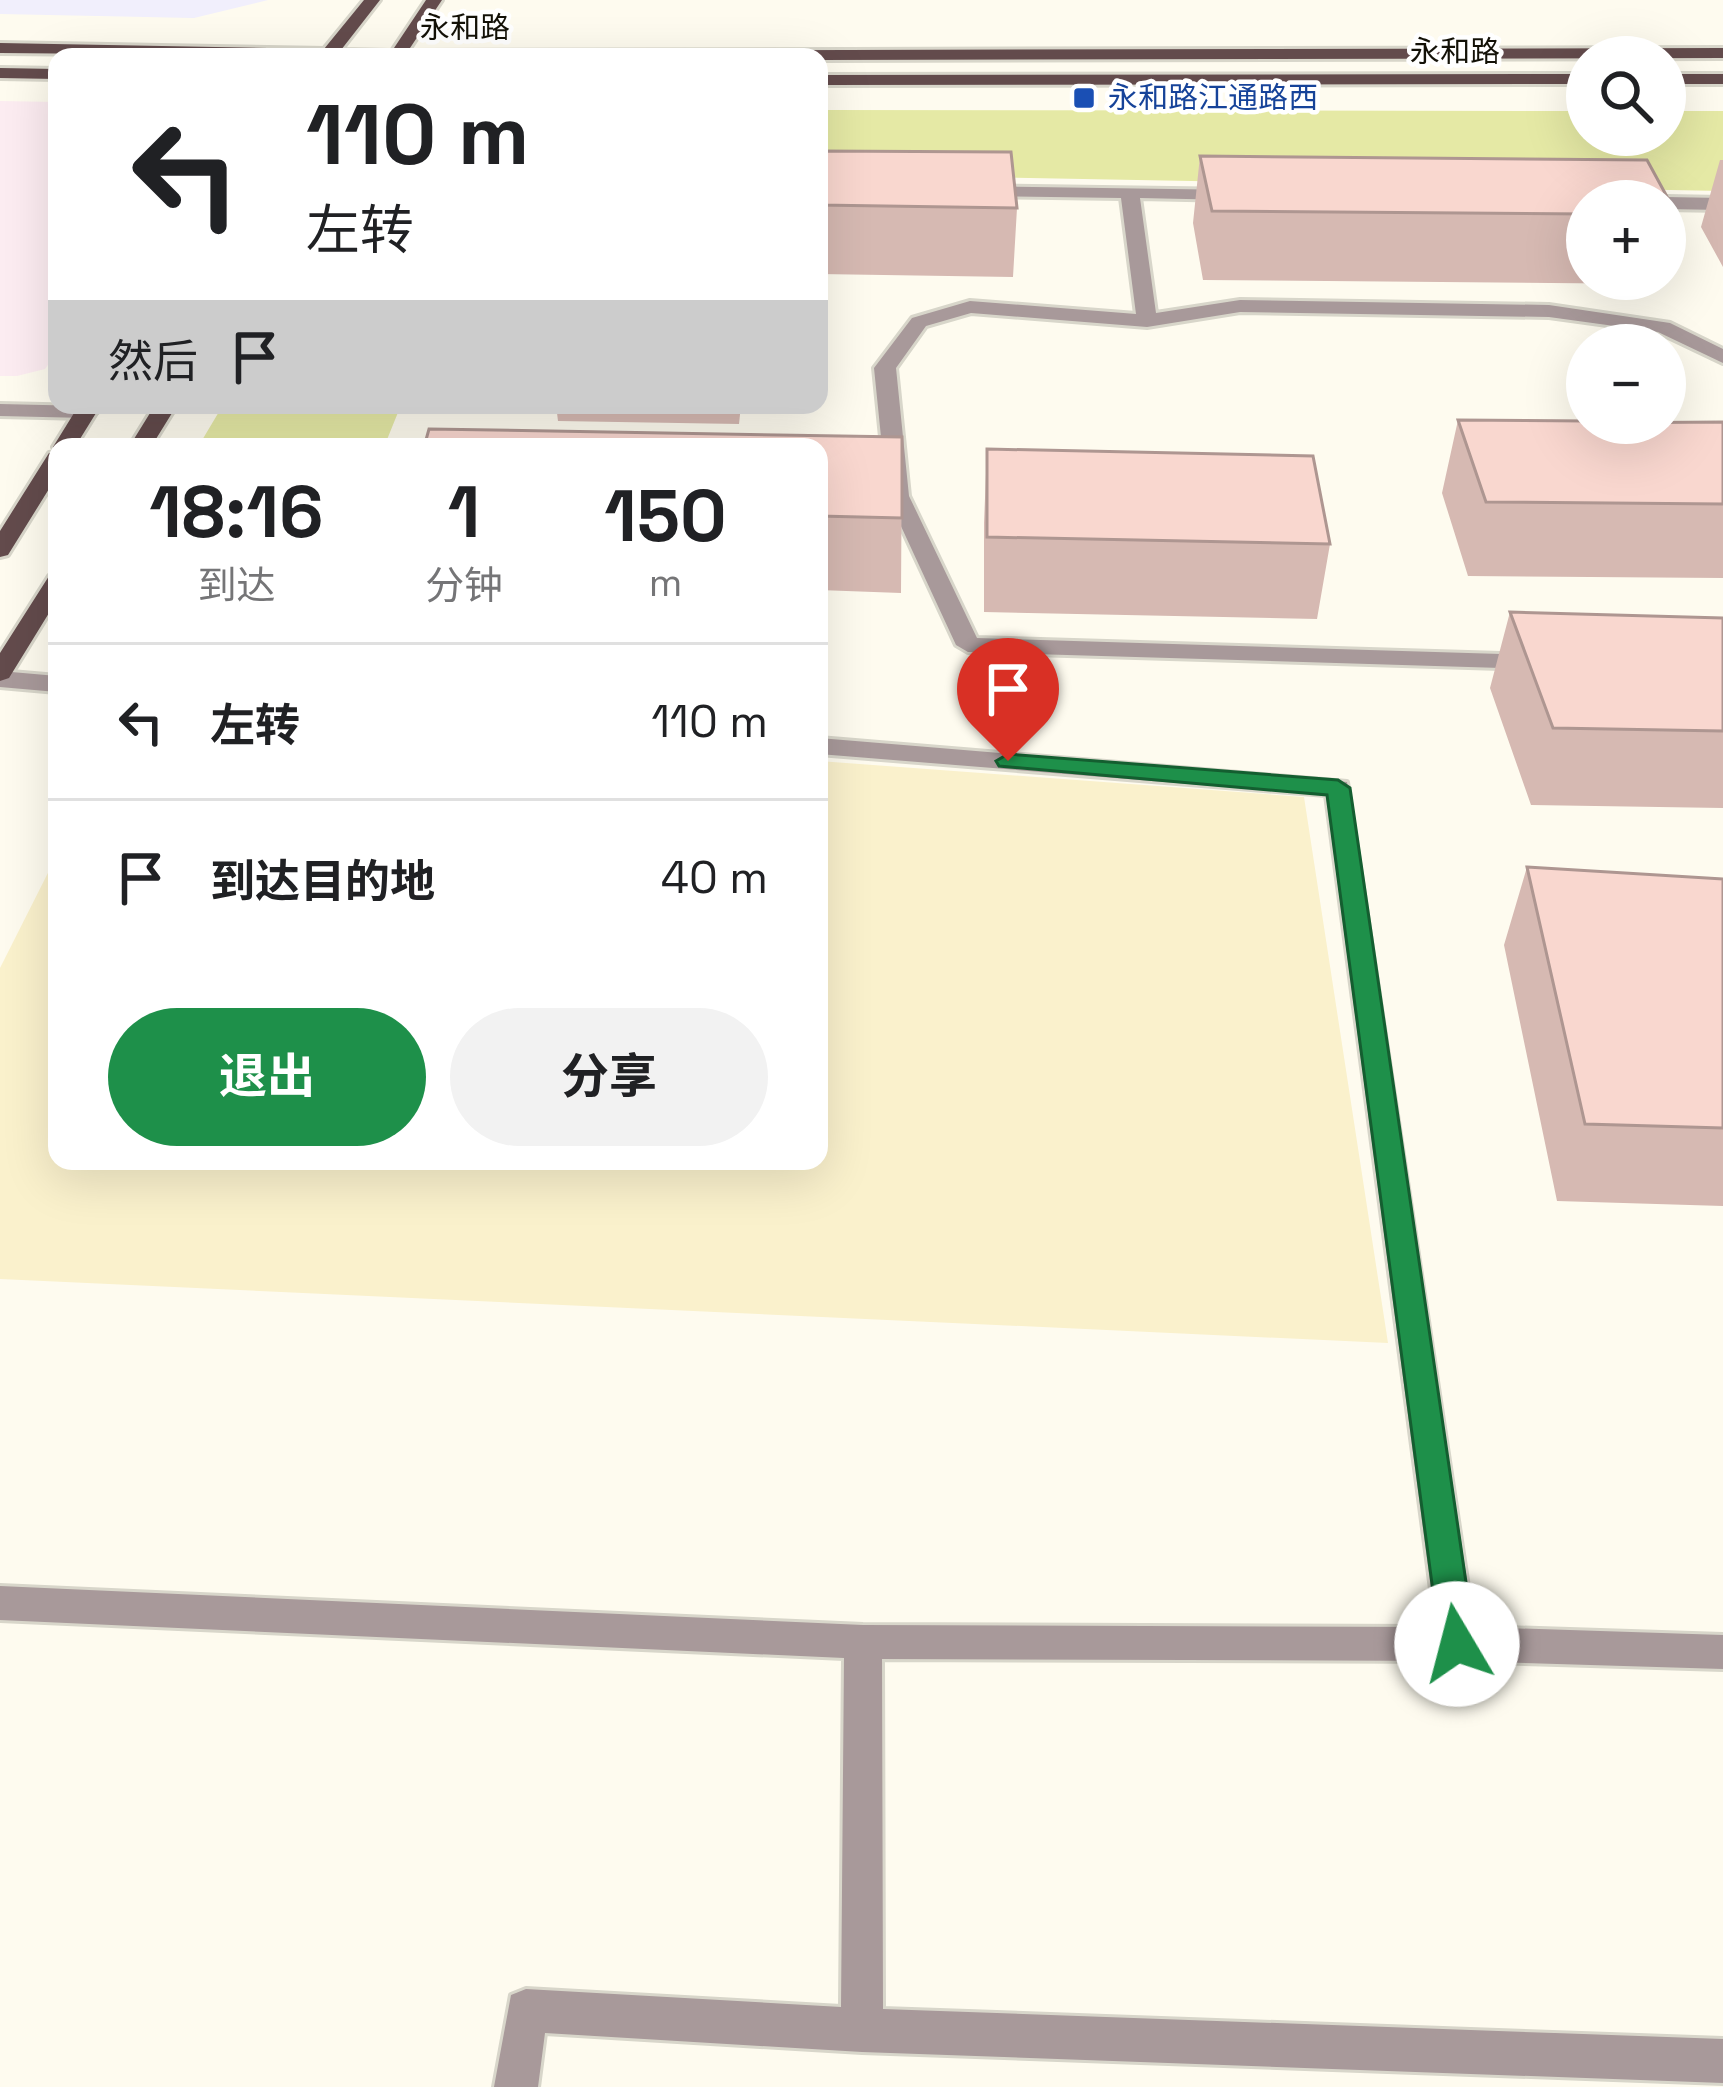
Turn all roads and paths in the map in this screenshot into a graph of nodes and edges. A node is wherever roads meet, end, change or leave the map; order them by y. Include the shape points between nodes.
1 (372, 0) edge
2 (434, 0) edge
3 (0, 48) edge
4 (334, 48) edge
5 (401, 48) edge
6 (48, 49) edge
7 (1723, 53) edge
8 (828, 55) edge
9 (0, 73) edge
10 (48, 74) edge
11 (1566, 79) edge
12 (1686, 79) edge
13 (1723, 79) edge
14 (828, 80) edge
15 (963, 190) edge
16 (1130, 192) junction
17 (1245, 195) edge
18 (1686, 203) edge
19 (1723, 204) edge
20 (1147, 321) junction
21 (1723, 358) edge
22 (48, 409) edge
23 (0, 410) edge
24 (48, 473) edge
25 (0, 550) edge
26 (48, 596) edge
27 (1558, 662) edge
28 (0, 676) edge
29 (48, 682) edge
30 (828, 747) edge
31 (0, 1603) edge
32 (863, 1642) junction
33 (1457, 1644) junction
34 (1723, 1652) edge
35 (862, 2030) junction
36 (1723, 2061) edge
37 (516, 2087) edge

1 - 4 main road
2 - 5 main road
3 - 6 main road, 永和路
7 - 8 main road, 永和路
9 - 10 main road
11 - 14 main road, 永和路
12 - 13 main road
15 - 16 street
16 - 17 street
16 - 20 street
18 - 19 street
20 - 21 street via 1240,306 1549,311 1664,327
20 - 27 street via 970,307 919,322 885,368 889,496 968,645
22 - 23 street
24 - 25 main road
26 - 28 main road
28 - 29 street
30 - 33 street via 1338,788
31 - 32 street
32 - 33 street
32 - 35 street
33 - 34 street
35 - 36 street
35 - 37 street via 526,2010

